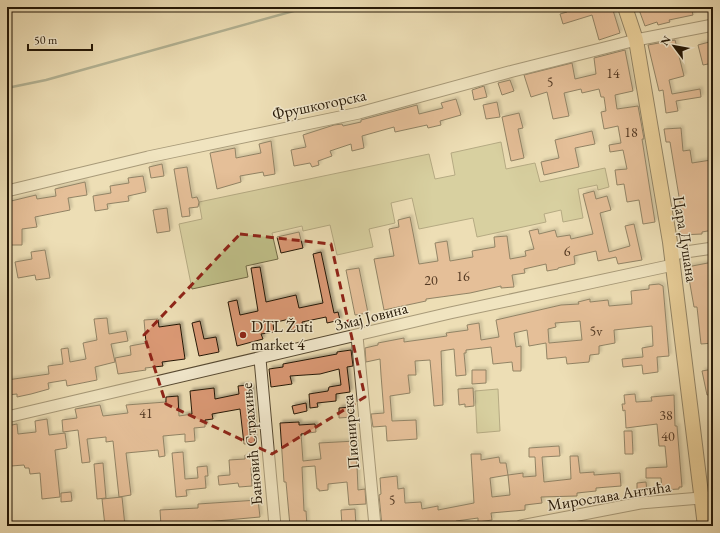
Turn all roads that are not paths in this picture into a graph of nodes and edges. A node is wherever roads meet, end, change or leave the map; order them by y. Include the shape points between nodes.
1 (625, 7) edge
2 (713, 25) edge
3 (636, 40) junction
4 (7, 191) edge
5 (713, 248) edge
6 (673, 260) junction
7 (357, 336) junction
8 (260, 359) junction
9 (7, 417) edge
10 (708, 498) edge
11 (563, 522) edge
12 (275, 526) edge
13 (375, 526) edge
14 (521, 526) edge
15 (705, 526) edge

1 - 3 main road, Цара Душана
2 - 3 street, Фрушкогорска
3 - 4 street, Фрушкогорска via 513,70 358,113 148,157
3 - 6 main road, Цара Душана
5 - 6 street, Змај Јовина
6 - 7 street, Змај Јовина
6 - 10 main road, Цара Душана
7 - 8 street, Змај Јовина
7 - 13 street, Пионирска
8 - 9 street, Змај Јовина
8 - 12 street, Бановић Страхиње
10 - 11 street, Мирослава Антића via 640,504
10 - 15 main road, Цара Душана
11 - 14 street, Мирослава Антића

